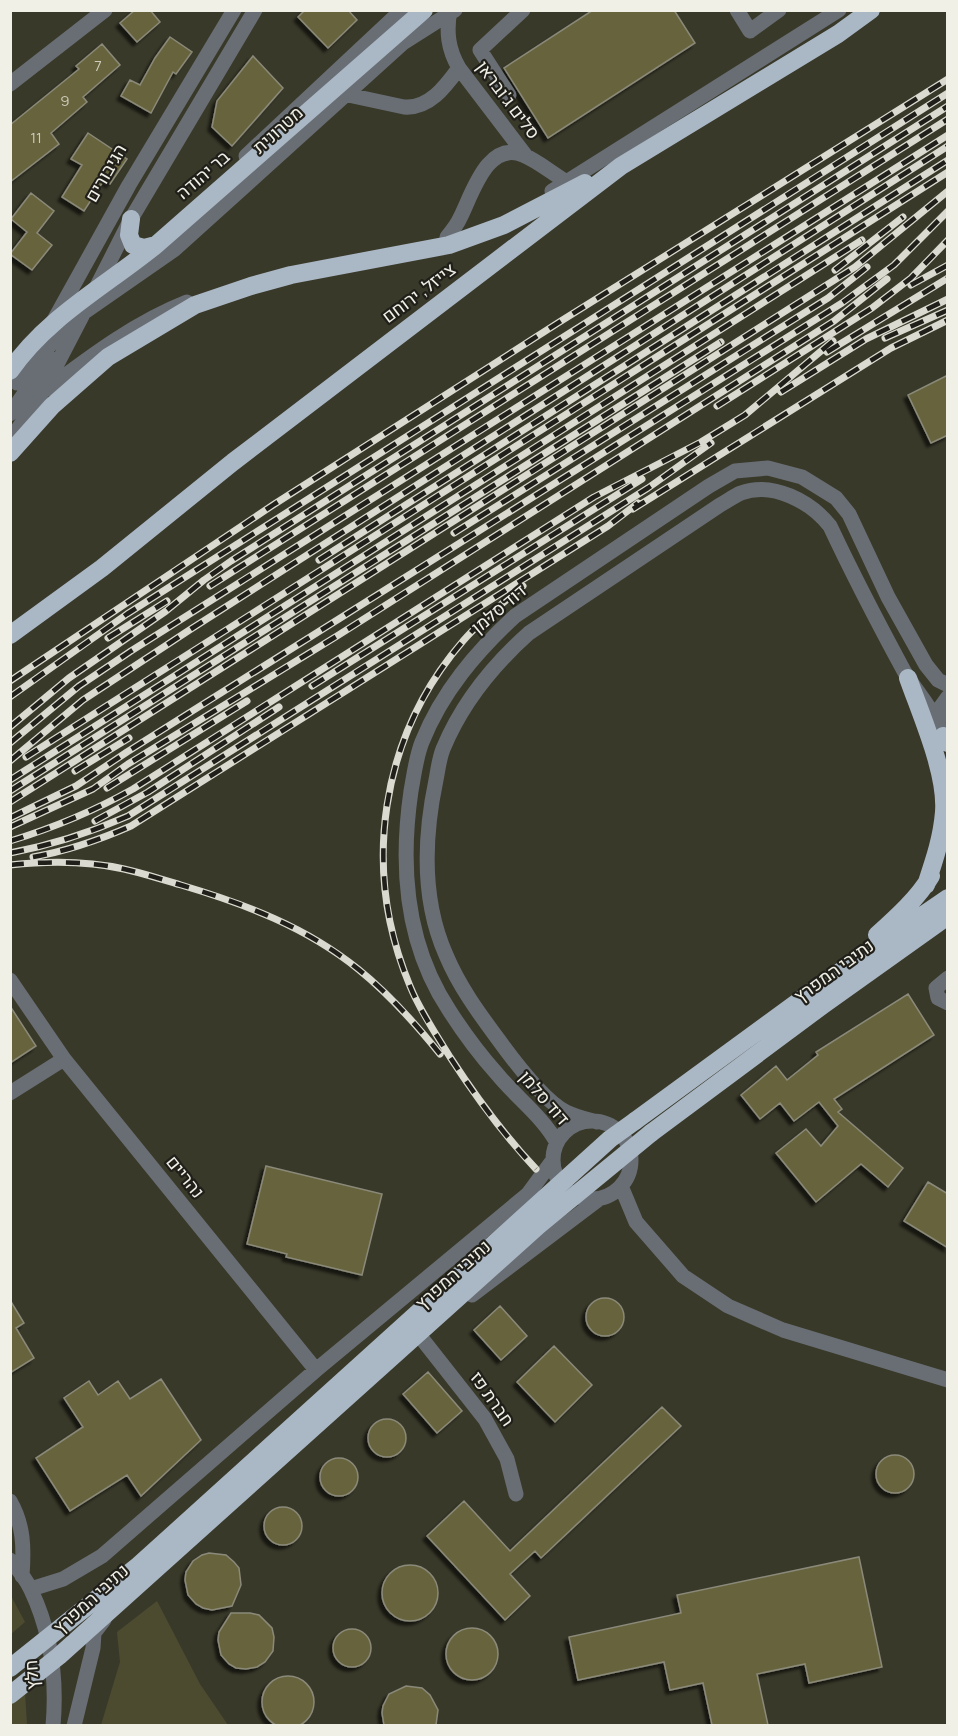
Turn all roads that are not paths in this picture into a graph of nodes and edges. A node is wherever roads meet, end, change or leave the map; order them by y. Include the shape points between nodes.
1 (105, 10) edge
2 (223, 10) edge
3 (234, 10) edge
4 (246, 10) edge
5 (255, 10) edge
6 (422, 10) edge
7 (523, 10) edge
8 (737, 10) edge
9 (779, 10) edge
10 (839, 10) edge
11 (871, 10) edge
12 (452, 12) edge
13 (397, 15) edge
14 (459, 68) junction
15 (10, 84) edge
16 (339, 93) junction
17 (509, 95) dead end
18 (526, 156) junction
19 (621, 166) junction
20 (232, 177) junction
21 (573, 184) junction
22 (131, 219) junction
23 (447, 237) junction
24 (156, 245) junction
25 (411, 252) junction
26 (222, 296) junction
27 (86, 301) junction
28 (70, 322) junction
29 (51, 326) junction
30 (21, 355) junction
31 (13, 382) edge
32 (42, 393) junction
33 (10, 414) edge
34 (10, 420) edge
35 (10, 441) edge
36 (10, 453) edge
37 (10, 635) edge
38 (908, 678) junction
39 (948, 686) edge
40 (948, 698) edge
41 (944, 736) edge
42 (948, 838) edge
43 (926, 885) junction
44 (948, 898) edge
45 (948, 915) edge
46 (948, 978) edge
47 (10, 980) edge
48 (821, 985) junction
49 (948, 1003) edge
50 (64, 1059) junction
51 (10, 1093) edge
52 (597, 1122) junction
53 (557, 1143) junction
54 (553, 1160) junction
55 (621, 1186) junction
56 (528, 1194) junction
57 (599, 1199) junction
58 (420, 1335) junction
59 (316, 1370) junction
60 (948, 1380) edge
61 (516, 1494) dead end
62 (10, 1501) edge
63 (10, 1560) edge
64 (26, 1582) junction
65 (10, 1668) edge
66 (10, 1695) edge
67 (53, 1725) edge
68 (74, 1725) edge

1 - 15 street
2 - 30 street, הגיבורים
3 - 29 street via 129,185
4 - 27 street via 105,250
5 - 22 street
6 - 13 street
6 - 16 highway, בר יהודה
7 - 17 street via 480,50
8 - 9 street via 750,31
10 - 21 street
11 - 19 highway, צייזל, ירוחם
12 - 14 street, סלים ג'ובראן via 449,46
12 - 16 street, מטרונית via 403,43
13 - 20 street via 252,149
14 - 16 street via 445,87 414,108
14 - 18 street, סלים ג'ובראן
16 - 20 highway, בר יהודה
16 - 27 street, מטרונית via 187,239 151,267
18 - 21 street
18 - 23 street via 508,153 492,160 472,188
19 - 21 highway
19 - 37 highway, צייזל, ירוחם
20 - 24 highway, בר יהודה
21 - 23 street via 497,221
21 - 25 highway via 504,225 449,245
22 - 24 highway via 129,235 133,244 144,248
22 - 27 street
23 - 25 street
24 - 27 highway, בר יהודה
25 - 26 highway via 291,275
26 - 32 street via 194,300 156,316
26 - 36 highway via 195,305 108,357 52,406
27 - 28 street
27 - 29 highway, בר יהודה
27 - 32 street
28 - 31 street
28 - 33 street
29 - 30 highway, בר יהודה
29 - 31 street
30 - 31 highway, בר יהודה
32 - 34 street
32 - 35 street
38 - 41 street, דוד סלמן
38 - 43 highway via 941,775 944,810 939,848
38 - 52 street, דוד סלמן via 821,514 794,497 766,490 742,492 720,505 529,633 482,681 453,727 434,787 427,855 436,926 444,952 467,997 514,1060 565,1111
39 - 53 street, דוד סלמן via 926,665 849,514 836,498 802,477 768,468 735,471 709,486 515,616 464,668 433,717 421,745 406,823 409,902 424,960 448,1009 497,1074 549,1128
40 - 41 street via 940,708
42 - 43 highway
43 - 48 highway
44 - 48 highway, נתיבי המפרץ
45 - 66 highway, נתיבי המפרץ, bridge via 651,1133 539,1225 59,1656
46 - 49 street via 936,988 938,998
47 - 50 street, נהריים
48 - 65 highway, נתיבי המפרץ, bridge via 610,1139 139,1565
50 - 51 street
50 - 59 street, נהריים
52 - 53 street via 574,1126
52 - 55 street via 618,1131 626,1141 631,1164
53 - 54 street
54 - 56 street
54 - 57 street via 559,1182 567,1190 577,1197
55 - 57 street
55 - 60 street via 636,1221 683,1276 728,1306 783,1330
56 - 58 street via 505,1240 426,1308 419,1324
56 - 59 street
57 - 58 street
58 - 61 street, חברת פז via 485,1419 507,1459
58 - 68 street via 100,1624 94,1633
59 - 64 street via 102,1556 63,1579
62 - 64 street via 24,1547
63 - 64 street, חלץ
64 - 67 street, חלץ via 48,1635

